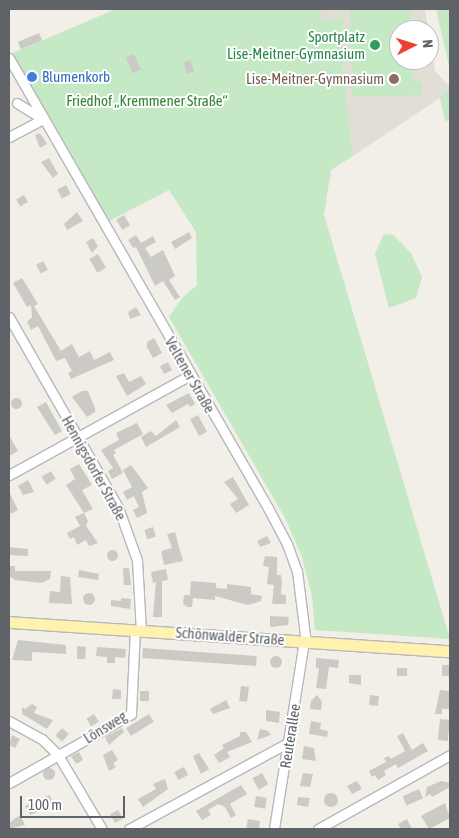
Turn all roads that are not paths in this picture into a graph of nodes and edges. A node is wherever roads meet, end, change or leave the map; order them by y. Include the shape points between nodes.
1 (9, 58) edge
2 (30, 96) junction
3 (13, 102) edge
4 (44, 119) junction
5 (9, 137) edge
6 (9, 317) edge
7 (190, 375) junction
8 (77, 438) junction
9 (9, 474) edge
10 (9, 622) edge
11 (138, 630) junction
12 (304, 642) junction
13 (450, 651) edge
14 (9, 721) edge
15 (289, 742) junction
16 (58, 755) junction
17 (450, 755) edge
18 (9, 783) edge
19 (102, 829) edge
20 (129, 829) edge
21 (274, 829) edge
22 (318, 829) edge

1 - 2 street, Veltener Straße
2 - 3 street
2 - 4 street, Veltener Straße
3 - 4 street
4 - 5 street
4 - 7 street, Veltener Straße
6 - 8 street, Hennigsdorfer Straße
7 - 8 street
7 - 12 street, Veltener Straße via 287,544 301,592
8 - 9 street
8 - 11 street, Hennigsdorfer Straße via 127,528 137,560
10 - 11 main road, Schönwalder Straße
11 - 12 main road, Schönwalder Straße
11 - 16 street, Lönsweg via 132,714
12 - 13 main road, Schönwalder Straße
12 - 15 street, Reuterallee
14 - 16 street via 42,739
15 - 20 street
15 - 21 street, Reuterallee
16 - 18 street, Lönsweg
16 - 19 street
17 - 22 street

